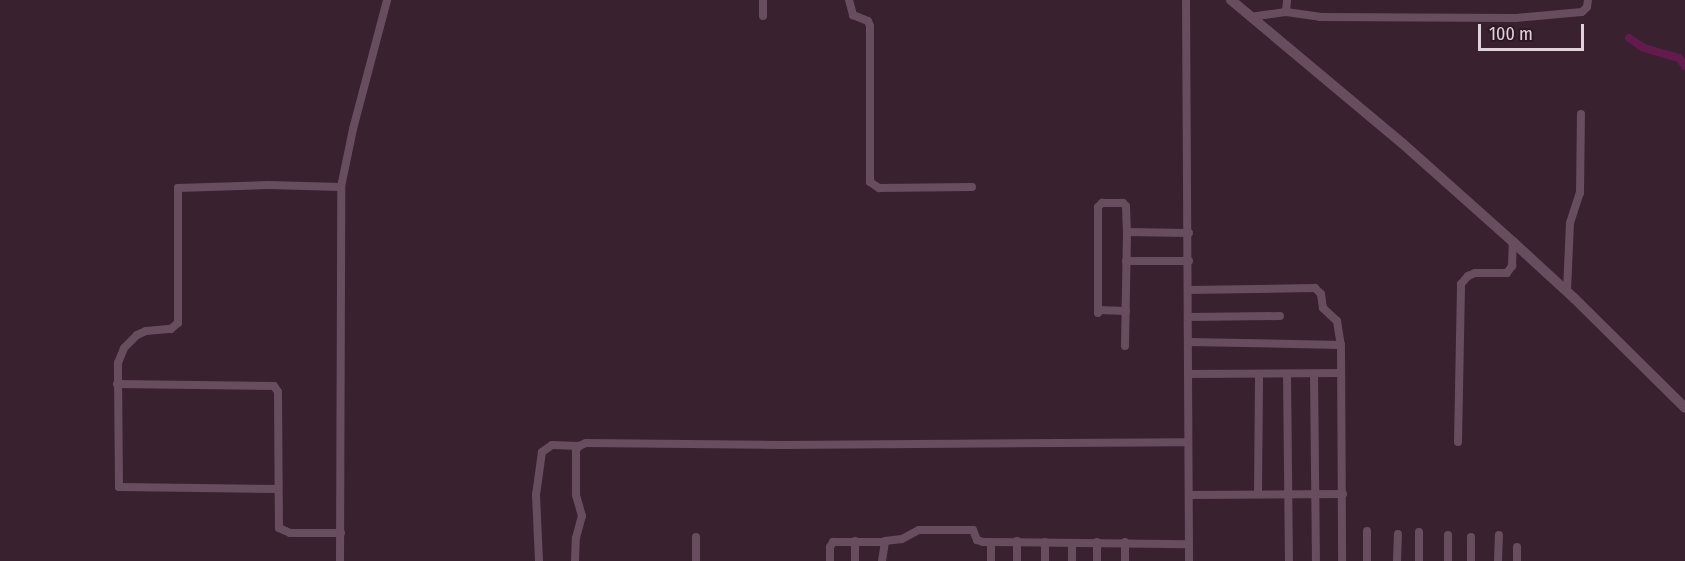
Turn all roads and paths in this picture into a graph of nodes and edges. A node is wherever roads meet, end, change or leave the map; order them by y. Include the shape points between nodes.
1 (387, 0) edge
2 (763, 0) edge
3 (849, 0) edge
4 (1186, 0) edge
5 (1231, 0) edge
6 (1287, 0) edge
7 (1588, 0) edge
8 (1286, 12) junction
9 (763, 16) dead end
10 (1250, 17) junction
11 (1581, 114) dead end
12 (341, 187) junction
13 (972, 188) dead end
14 (1127, 232) junction
15 (1189, 233) junction
16 (1514, 242) junction
17 (1126, 261) junction
18 (1189, 261) junction
19 (1188, 290) junction
20 (1567, 291) junction
21 (1126, 311) junction
22 (1280, 316) dead end
23 (1188, 317) junction
24 (1188, 342) junction
25 (1341, 345) junction
26 (1125, 346) dead end
27 (1341, 373) junction
28 (1188, 374) junction
29 (1259, 374) junction
30 (1287, 374) junction
31 (1314, 374) junction
32 (117, 384) junction
33 (1685, 408) edge
34 (1188, 442) junction
35 (1458, 442) dead end
36 (579, 446) junction
37 (278, 489) junction
38 (1258, 494) junction
39 (1317, 494) junction
40 (1343, 494) junction
41 (1189, 495) junction
42 (1288, 495) junction
43 (1367, 531) dead end
44 (1419, 531) dead end
45 (341, 533) junction
46 (1398, 534) dead end
47 (1448, 535) dead end
48 (1499, 535) dead end
49 (696, 537) dead end
50 (1471, 537) dead end
51 (855, 541) junction
52 (1017, 541) junction
53 (884, 542) junction
54 (991, 542) junction
55 (1045, 542) junction
56 (1097, 542) junction
57 (1125, 542) junction
58 (1072, 543) junction
59 (1189, 544) junction
60 (1517, 547) dead end
61 (339, 561) edge
62 (538, 561) edge
63 (575, 561) edge
64 (696, 561) edge
65 (830, 561) edge
66 (855, 561) edge
67 (882, 561) edge
68 (991, 561) edge
69 (1017, 561) edge
70 (1045, 561) edge
71 (1072, 561) edge
72 (1097, 561) edge
73 (1125, 561) edge
74 (1189, 561) edge
75 (1289, 561) edge
76 (1316, 561) edge
77 (1342, 561) edge
78 (1367, 561) edge
79 (1396, 561) edge
80 (1419, 561) edge
81 (1448, 561) edge
82 (1471, 561) edge
83 (1498, 561) edge
84 (1517, 561) edge

1 - 12 street
2 - 9 street
3 - 13 street via 853,15 868,21 870,26 872,185
4 - 15 street
5 - 10 street
6 - 8 street
7 - 8 street via 1582,12 1516,18 1320,17
8 - 10 street
10 - 16 street
11 - 20 street via 1581,194 1570,223
12 - 32 street via 178,188 178,323 171,329 141,332 130,341 119,358
12 - 45 street
14 - 15 street
14 - 17 street
14 - 21 street via 1125,205 1099,205 1098,312
15 - 18 street
16 - 20 street
16 - 35 street via 1512,266 1507,273 1475,273 1461,284
17 - 18 street
17 - 21 street
18 - 19 street
19 - 23 street
19 - 25 street via 1315,288 1321,294 1323,308 1339,325
20 - 33 street
21 - 26 street
22 - 23 street
23 - 24 street
24 - 25 street
24 - 28 street
25 - 27 street
27 - 31 street
27 - 40 street
28 - 29 street
28 - 34 street
29 - 30 street
29 - 38 street
30 - 31 street
30 - 42 street
31 - 39 street
32 - 37 street via 274,386 278,392
32 - 37 street via 119,487
34 - 36 street via 775,445 598,441
34 - 41 street
36 - 62 street via 552,445 542,452 536,500
36 - 63 street via 576,490 582,516
37 - 45 street via 278,524 282,531
38 - 41 street
38 - 42 street
39 - 40 street
39 - 42 street
39 - 76 street
40 - 77 street
41 - 59 street
42 - 75 street
43 - 78 street
44 - 80 street
45 - 61 street
46 - 79 street
47 - 81 street
48 - 83 street
49 - 64 street
50 - 82 street
51 - 53 street
51 - 65 street via 833,542
51 - 66 street
52 - 54 street
52 - 55 street
52 - 69 street
53 - 54 street via 904,538 915,530 971,529 977,540
53 - 67 street
54 - 68 street
55 - 58 street
55 - 70 street
56 - 57 street
56 - 58 street
56 - 72 street
57 - 59 street
57 - 73 street
58 - 71 street
59 - 74 street
60 - 84 street

